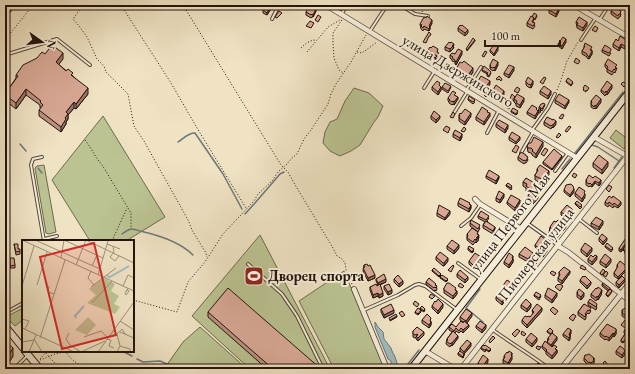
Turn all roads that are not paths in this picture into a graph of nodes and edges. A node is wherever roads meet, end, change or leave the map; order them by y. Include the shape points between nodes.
1 (12, 5) edge
2 (279, 5) edge
3 (326, 5) edge
4 (347, 5) edge
5 (387, 5) edge
6 (400, 5) edge
7 (574, 5) edge
8 (609, 5) edge
9 (582, 7) edge
10 (5, 13) edge
11 (341, 14) junction
12 (428, 16) edge
13 (272, 19) dead end
14 (597, 19) junction
15 (370, 32) junction
16 (630, 38) edge
17 (581, 40) road end
18 (5, 58) edge
19 (90, 65) dead end
20 (481, 67) dead end
21 (435, 71) junction
22 (424, 88) dead end
23 (467, 91) junction
24 (630, 91) edge
25 (555, 94) road end
26 (499, 111) junction
27 (454, 113) edge
28 (533, 131) junction
29 (487, 133) dead end
30 (594, 137) junction
31 (521, 153) edge
32 (568, 153) junction
33 (629, 156) edge
34 (42, 157) dead end
35 (577, 158) junction
36 (555, 171) dead end
37 (475, 199) dead end
38 (480, 204) junction
39 (579, 219) junction
40 (526, 222) junction
41 (461, 226) dead end
42 (521, 229) junction
43 (597, 233) dead end
44 (57, 236) dead end
45 (44, 240) edge
46 (558, 246) junction
47 (248, 264) dead end
48 (458, 264) dead end
49 (481, 280) junction
50 (630, 283) edge
51 (354, 289) road end
52 (621, 294) junction
53 (630, 301) edge
54 (22, 304) edge
55 (364, 310) junction
56 (457, 310) junction
57 (5, 313) edge
58 (5, 326) edge
59 (492, 329) junction
60 (22, 347) edge
61 (425, 351) junction
62 (27, 353) edge
63 (14, 369) edge
64 (40, 369) edge
65 (323, 369) edge
66 (387, 369) edge
67 (411, 369) edge
68 (454, 369) edge
69 (461, 369) edge
70 (550, 369) edge
71 (561, 369) edge

1 - 10 street
2 - 13 lane
3 - 11 street, улица Дзержинского
4 - 11 lane
5 - 15 lane
6 - 12 lane via 412,12
7 - 9 street
8 - 14 lane
9 - 14 street
11 - 15 street, улица Дзержинского
14 - 16 street
14 - 17 lane
15 - 21 street, улица Дзержинского
18 - 19 lane via 8,54 57,39
20 - 23 lane
21 - 22 lane
21 - 23 street, улица Дзержинского
23 - 26 street, улица Дзержинского
23 - 27 lane
24 - 30 street, улица Первого Мая
25 - 28 lane
26 - 28 street, улица Дзержинского
26 - 29 lane
28 - 31 lane
28 - 32 street, улица Дзержинского
30 - 33 street
30 - 35 street, улица Первого Мая
32 - 35 street, улица Дзержинского
32 - 36 lane
33 - 39 street, Пионерская улица
34 - 45 lane via 33,159 31,165
35 - 40 street, улица Первого Мая
37 - 38 street
38 - 41 lane via 471,218
38 - 42 street
39 - 43 lane
39 - 46 street, Пионерская улица
40 - 42 street, улица Первого Мая
40 - 46 lane
42 - 49 street, улица Первого Мая
44 - 45 lane
46 - 52 street
46 - 59 street, Пионерская улица
47 - 65 lane via 282,294 297,316
48 - 49 lane
49 - 56 street, улица Первого Мая
50 - 52 street
51 - 55 street
52 - 53 street
52 - 71 street
54 - 57 lane
55 - 56 lane via 419,284
55 - 66 street
56 - 61 street, улица Первого Мая
58 - 60 street
59 - 69 street, Пионерская улица
59 - 70 lane
61 - 67 street, улица Первого Мая
61 - 68 street
62 - 63 lane
62 - 64 street

